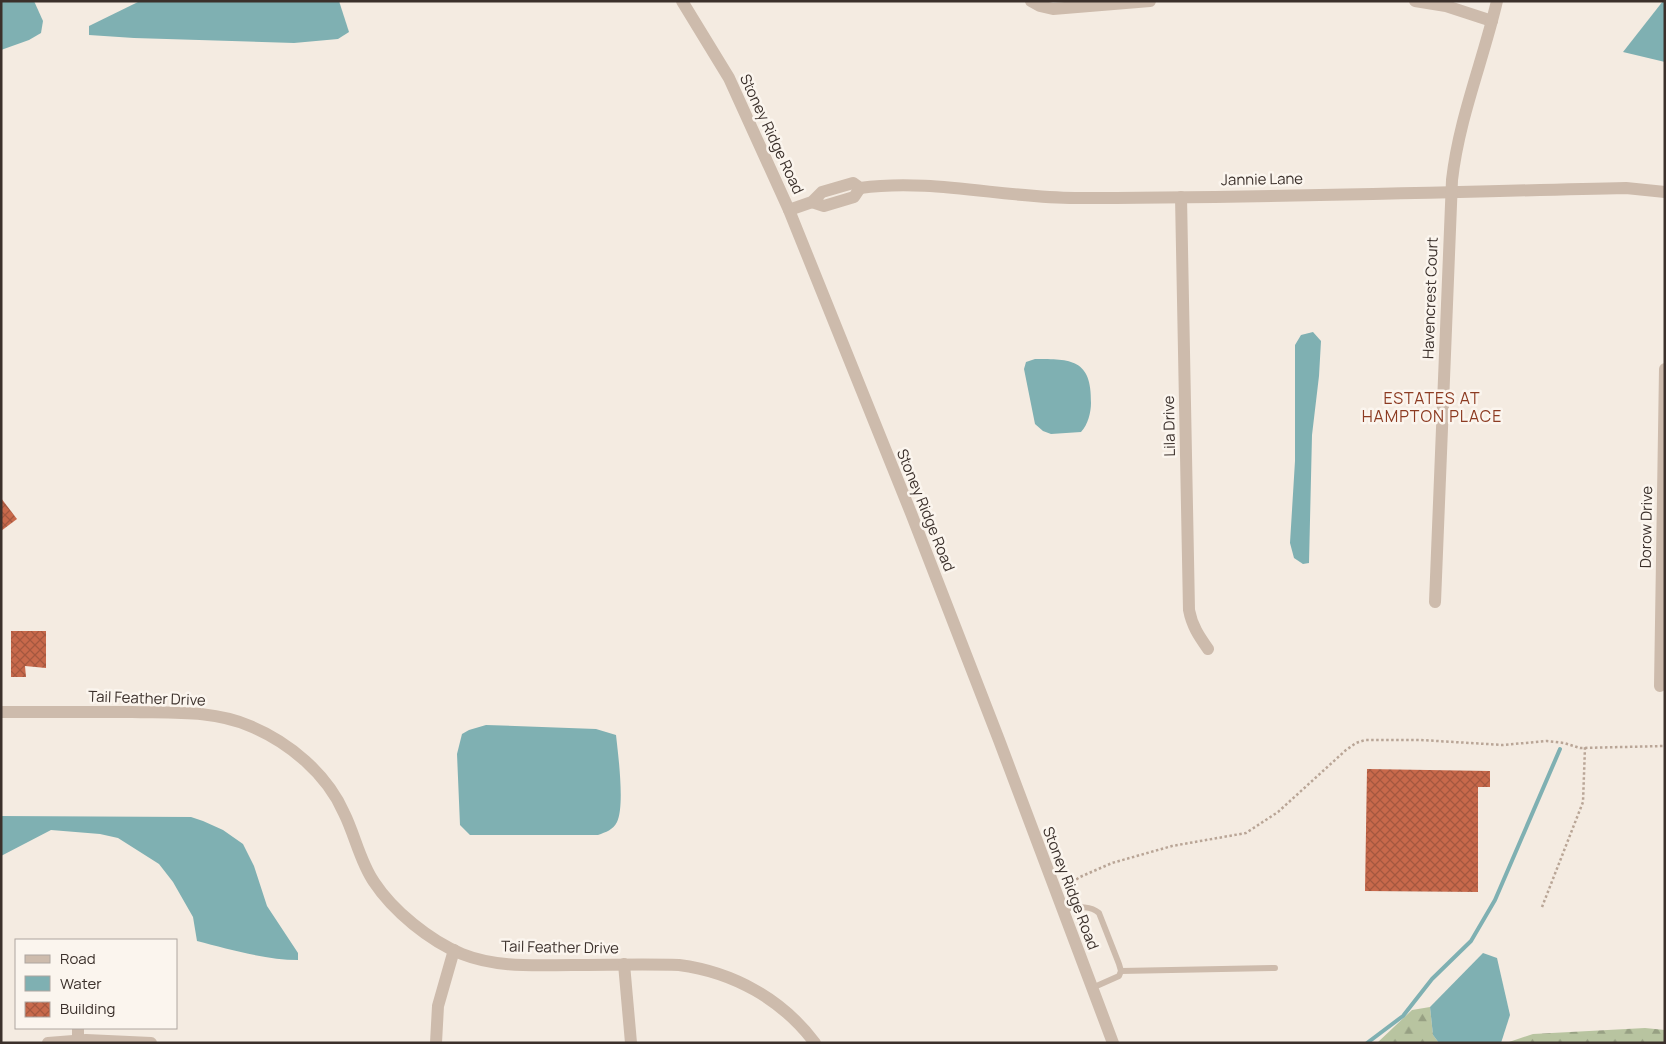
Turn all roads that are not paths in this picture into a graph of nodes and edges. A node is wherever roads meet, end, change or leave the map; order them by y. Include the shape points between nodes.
1 (682, 1) edge
2 (1031, 1) edge
3 (1150, 1) edge
4 (1415, 1) edge
5 (1497, 1) edge
6 (1492, 21) junction
7 (1451, 191) junction
8 (1665, 192) edge
9 (1181, 197) junction
10 (789, 210) junction
11 (1665, 369) edge
12 (1435, 602) dead end
13 (1208, 649) dead end
14 (1660, 686) dead end
15 (1, 712) edge
16 (1062, 909) junction
17 (454, 950) junction
18 (624, 964) junction
19 (1275, 968) dead end
20 (1121, 971) junction
21 (1092, 988) junction
22 (78, 1034) edge
23 (48, 1043) edge
24 (151, 1043) edge
25 (436, 1043) edge
26 (631, 1043) edge
27 (815, 1043) edge
28 (1112, 1043) edge

1 - 10 street, Stoney Ridge Road via 728,78
2 - 3 street via 1053,9
4 - 6 street via 1446,6
5 - 6 street, Havencrest Court
6 - 7 street, Havencrest Court via 1458,139
7 - 8 street, Jannie Lane via 1626,188
7 - 9 street, Jannie Lane
7 - 12 street, Havencrest Court
9 - 10 street, Jannie Lane via 1052,197 901,185 860,188 854,197 824,206 812,202
9 - 13 street, Lila Drive via 1189,610 1192,624
10 - 16 street, Stoney Ridge Road via 911,513
11 - 14 street, Dorow Drive
15 - 17 street, Tail Feather Drive via 189,713 227,719 261,731 295,752 321,777 340,804 366,869 382,894 425,934
16 - 20 lane via 1084,907 1099,913
16 - 21 street, Stoney Ridge Road
17 - 18 street, Tail Feather Drive via 505,964
17 - 25 street via 438,1006
18 - 26 street
18 - 27 street, Tail Feather Drive via 680,965 733,979 776,1003
19 - 20 lane
20 - 21 lane via 1119,976
21 - 28 street, Stoney Ridge Road
22 - 23 street
22 - 24 street

